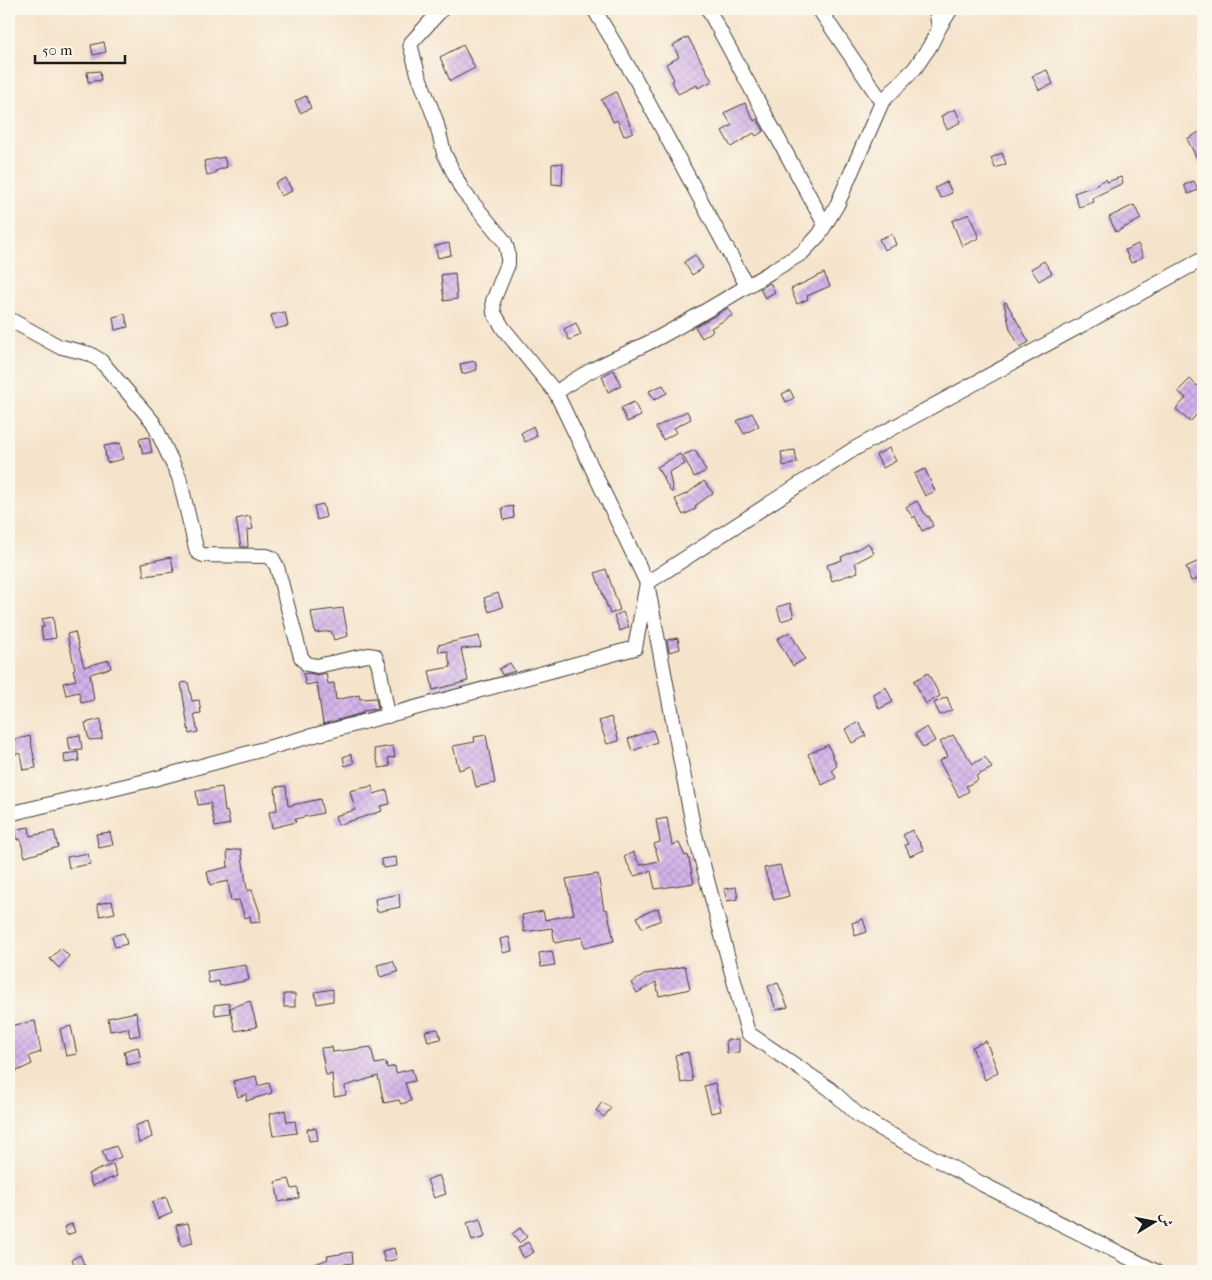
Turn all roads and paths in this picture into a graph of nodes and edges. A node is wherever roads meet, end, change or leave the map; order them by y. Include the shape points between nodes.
1 (442, 9) edge
2 (594, 9) edge
3 (708, 9) edge
4 (819, 9) edge
5 (936, 9) edge
6 (951, 9) edge
7 (939, 28) junction
8 (882, 102) junction
9 (825, 224) junction
10 (1203, 259) edge
11 (747, 286) junction
12 (9, 319) edge
13 (556, 393) junction
14 (647, 583) junction
15 (388, 716) junction
16 (9, 814) edge
17 (1155, 1271) edge

1 - 13 street via 410,44 418,74 444,153 462,190 505,242 508,264 493,301 494,313
2 - 11 street via 635,78
3 - 9 street
4 - 8 street
5 - 7 street
6 - 7 street
7 - 8 street via 914,68
8 - 9 street via 837,205
9 - 11 street via 802,253
10 - 14 street via 854,449
11 - 13 street via 667,333 575,378
12 - 15 street via 58,346 90,354 101,361 153,422 179,477 197,552 203,555 272,558 301,657 307,664 317,666 375,656 380,666
13 - 14 street
14 - 15 street via 635,648
14 - 17 street via 694,831 748,1033 830,1089 858,1115 884,1131
15 - 16 street

